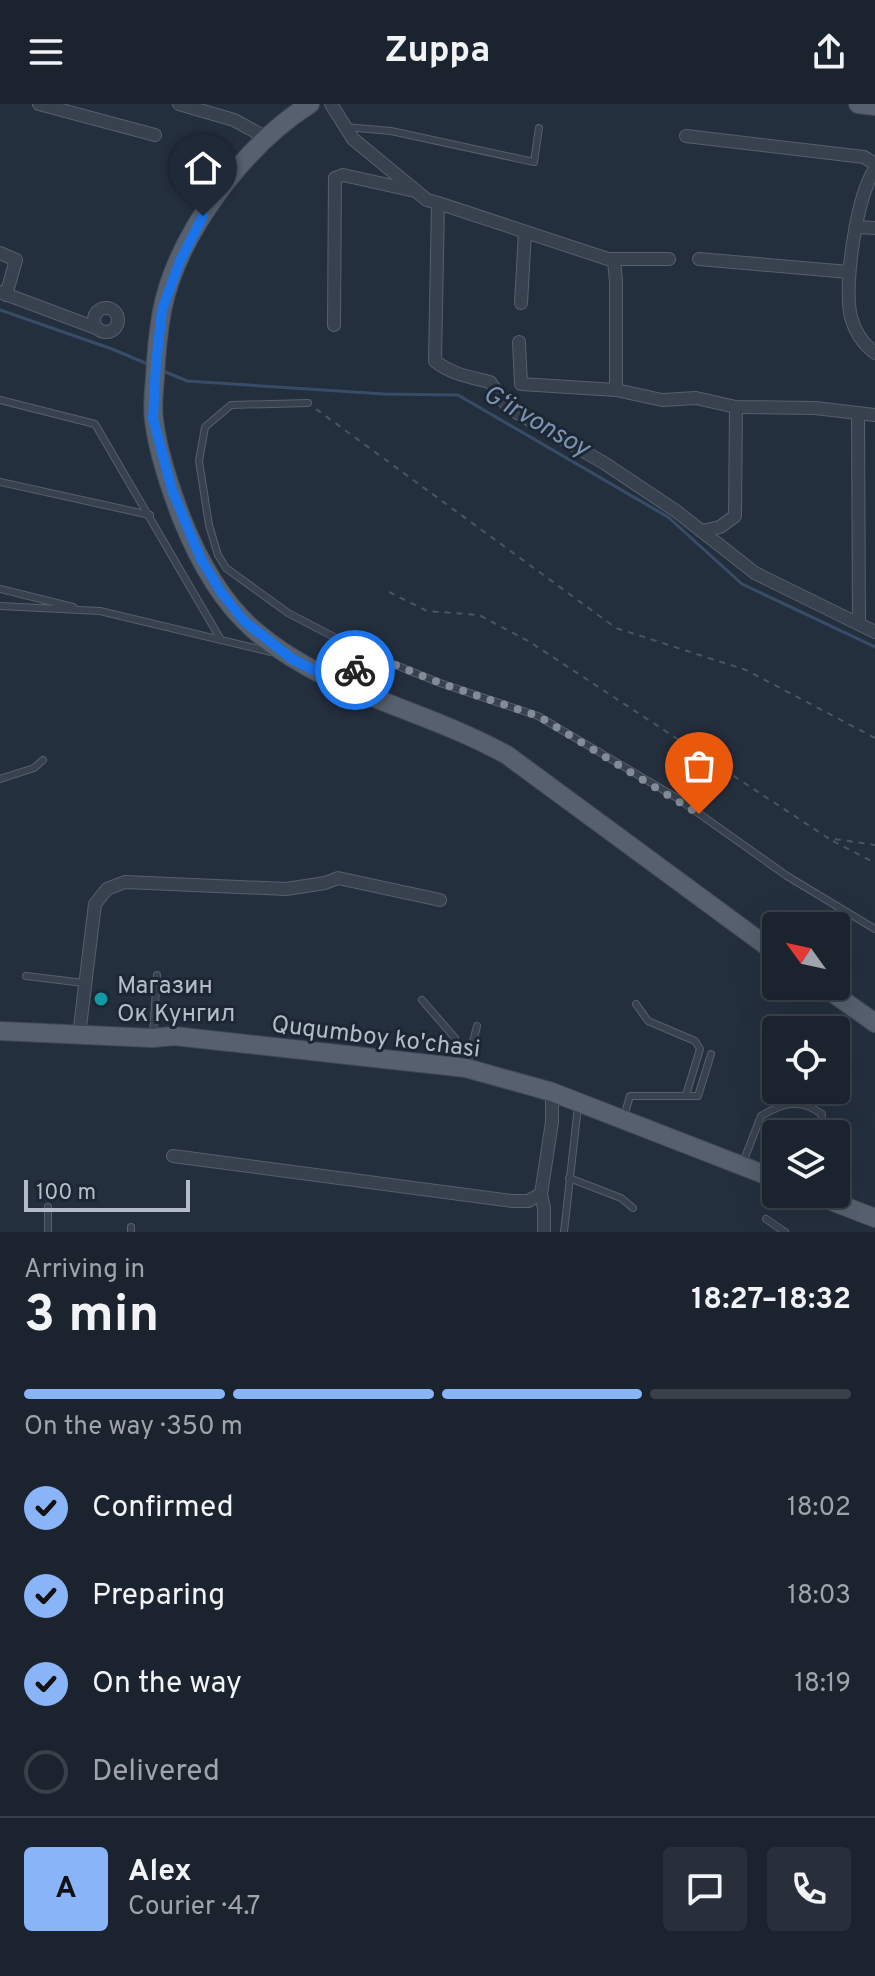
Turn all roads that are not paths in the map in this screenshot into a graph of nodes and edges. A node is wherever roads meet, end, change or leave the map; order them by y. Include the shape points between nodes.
1 (39, 104) edge
2 (179, 104) edge
3 (310, 104) edge
4 (331, 104) edge
5 (858, 104) edge
6 (875, 106) edge
7 (345, 127) junction
8 (539, 128) dead end
9 (155, 135) dead end
10 (686, 136) dead end
11 (265, 137) junction
12 (875, 166) edge
13 (418, 192) junction
14 (438, 203) junction
15 (857, 227) junction
16 (875, 228) edge
17 (525, 232) junction
18 (0, 253) edge
19 (611, 259) junction
20 (669, 259) dead end
21 (699, 259) dead end
22 (849, 272) junction
23 (3, 293) edge
24 (521, 303) dead end
25 (334, 325) dead end
26 (96, 328) dead end
27 (519, 342) dead end
28 (875, 353) edge
29 (616, 390) junction
30 (0, 400) edge
31 (308, 403) road end
32 (736, 407) junction
33 (858, 413) junction
34 (875, 415) edge
35 (0, 482) edge
36 (150, 515) junction
37 (701, 531) junction
38 (0, 589) edge
39 (0, 606) edge
40 (85, 610) junction
41 (859, 624) junction
42 (875, 632) edge
43 (221, 640) junction
44 (361, 651) junction
45 (292, 659) junction
46 (351, 689) junction
47 (43, 760) dead end
48 (0, 779) edge
49 (440, 900) dead end
50 (875, 929) edge
51 (762, 943) edge
52 (157, 975) dead end
53 (26, 976) dead end
54 (84, 983) junction
55 (422, 1000) dead end
56 (843, 1000) edge
57 (636, 1004) dead end
58 (875, 1023) edge
59 (477, 1026) dead end
60 (0, 1031) edge
61 (79, 1035) junction
62 (152, 1038) junction
63 (711, 1054) dead end
64 (466, 1068) junction
65 (552, 1092) junction
66 (686, 1095) junction
67 (579, 1103) junction
68 (622, 1120) junction
69 (821, 1120) edge
70 (173, 1156) dead end
71 (742, 1166) junction
72 (762, 1174) edge
73 (569, 1178) junction
74 (541, 1194) junction
75 (48, 1207) dead end
76 (633, 1208) dead end
77 (849, 1208) edge
78 (875, 1218) edge
79 (766, 1219) dead end
80 (48, 1232) edge
81 (544, 1232) edge
82 (564, 1232) edge
83 (785, 1232) edge

1 - 9 street
2 - 11 street via 234,120
3 - 11 main road
4 - 7 street
5 - 6 main road
7 - 8 lane via 391,131 534,162
7 - 13 street
10 - 12 street via 864,157
11 - 45 main road via 203,216 180,261 162,310 153,418 172,490 201,559 244,621
12 - 15 street
13 - 14 street
13 - 25 street via 343,175 335,178
14 - 17 street
14 - 37 street via 435,361 459,375 490,382 509,408 604,463
15 - 16 street
15 - 22 street
17 - 19 street
17 - 24 street
18 - 23 street via 16,260
19 - 20 street
19 - 29 street via 616,281
21 - 22 street
22 - 28 street via 850,315 857,334
23 - 26 street
27 - 29 street via 521,384
29 - 32 street
30 - 36 lane via 95,424
31 - 44 lane via 231,405 205,427 199,461 209,525 226,568 288,613
32 - 33 street
32 - 37 street via 735,516 720,527
33 - 34 street
33 - 41 street
35 - 36 lane
36 - 43 lane
37 - 41 street via 755,573
38 - 40 lane
39 - 40 lane
40 - 43 lane
41 - 42 street
43 - 45 lane
44 - 46 lane
44 - 50 lane via 538,716 677,798 787,876
45 - 46 main road
46 - 51 main road via 470,734 507,755
47 - 48 lane
49 - 54 street via 338,878 286,889 125,882 107,889 95,904
52 - 62 lane
53 - 54 lane
54 - 61 street
55 - 64 lane via 455,1038
56 - 58 main road
57 - 66 lane via 648,1021 695,1041 700,1049
59 - 64 lane
60 - 61 main road, Ququmboy ko'chasi
61 - 62 main road, Ququmboy ko'chasi
62 - 64 main road, Ququmboy ko'chasi via 174,1036
63 - 66 lane via 698,1096
64 - 65 main road, Ququmboy ko'chasi
65 - 67 main road, Ququmboy ko'chasi
65 - 74 street
66 - 68 lane via 630,1096
67 - 68 main road, Ququmboy ko'chasi
67 - 73 lane
68 - 71 main road, Ququmboy ko'chasi
69 - 71 lane via 822,1114 811,1106 786,1103 761,1116
70 - 74 street via 512,1201
71 - 72 main road, Ququmboy ko'chasi
73 - 76 lane
73 - 82 lane
74 - 81 street
75 - 80 lane
77 - 78 main road
79 - 83 lane

